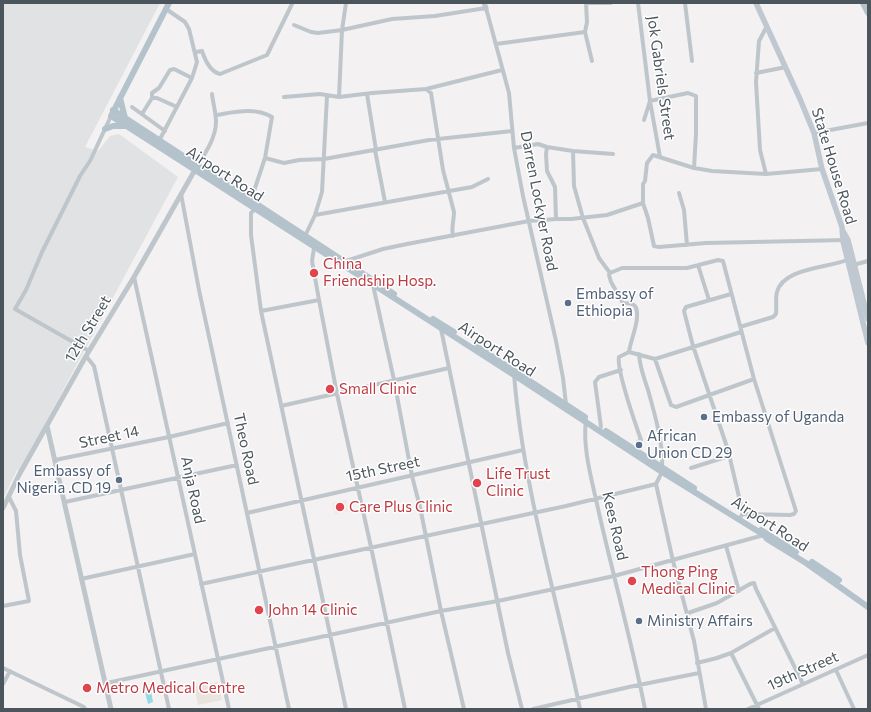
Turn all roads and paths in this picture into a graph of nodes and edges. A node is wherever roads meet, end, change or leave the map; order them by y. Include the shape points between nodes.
1 (169, 3) edge
2 (346, 3) edge
3 (586, 3) edge
4 (611, 3) edge
5 (638, 3) edge
6 (685, 3) edge
7 (756, 3) edge
8 (863, 3) edge
9 (292, 4) edge
10 (485, 6) edge
11 (166, 9) junction
12 (868, 13) edge
13 (294, 25) dead end
14 (767, 26) junction
15 (342, 30) junction
16 (585, 32) junction
17 (496, 44) junction
18 (196, 52) junction
19 (692, 60) dead end
20 (592, 61) dead end
21 (786, 68) junction
22 (502, 70) dead end
23 (756, 73) junction
24 (192, 78) junction
25 (426, 89) junction
26 (212, 94) dead end
27 (366, 94) junction
28 (327, 96) junction
29 (284, 97) dead end
30 (339, 97) junction
31 (120, 98) junction
32 (152, 98) junction
33 (132, 107) dead end
34 (177, 108) junction
35 (112, 113) junction
36 (142, 114) junction
37 (216, 115) junction
38 (124, 118) junction
39 (644, 120) dead end
40 (868, 123) edge
41 (126, 126) junction
42 (105, 129) junction
43 (165, 131) junction
44 (512, 131) junction
45 (814, 133) junction
46 (438, 139) junction
47 (159, 141) junction
48 (547, 147) junction
49 (514, 148) junction
50 (376, 150) junction
51 (573, 151) junction
52 (613, 154) dead end
53 (660, 157) junction
54 (265, 158) junction
55 (324, 158) junction
56 (196, 167) junction
57 (694, 168) junction
58 (822, 169) junction
59 (766, 174) junction
60 (488, 179) dead end
61 (448, 190) junction
62 (679, 193) dead end
63 (182, 194) junction
64 (251, 200) junction
65 (385, 202) junction
66 (643, 203) junction
67 (255, 209) junction
68 (315, 215) junction
69 (583, 218) junction
70 (556, 219) junction
71 (529, 222) junction
72 (305, 236) junction
73 (453, 236) junction
74 (845, 240) junction
75 (686, 245) junction
76 (314, 248) junction
77 (346, 261) junction
78 (868, 261) edge
79 (850, 263) junction
80 (698, 265) junction
81 (610, 273) junction
82 (134, 277) junction
83 (373, 283) junction
84 (731, 294) junction
85 (319, 300) junction
86 (709, 300) junction
87 (261, 311) junction
88 (868, 319) edge
89 (743, 326) dead end
90 (441, 328) junction
91 (741, 332) junction
92 (868, 342) edge
93 (693, 346) junction
94 (629, 352) junction
95 (88, 353) junction
96 (639, 354) junction
97 (655, 359) junction
98 (449, 368) junction
99 (621, 370) junction
100 (514, 372) junction
101 (754, 379) junction
102 (394, 380) junction
103 (337, 394) junction
104 (710, 395) junction
105 (566, 404) junction
106 (281, 406) junction
107 (586, 420) junction
108 (228, 423) junction
109 (47, 426) junction
110 (601, 427) junction
111 (169, 437) junction
112 (112, 449) junction
113 (523, 450) junction
114 (637, 450) junction
115 (729, 456) junction
116 (55, 460) junction
117 (469, 463) junction
118 (237, 466) junction
119 (691, 468) dead end
120 (662, 469) junction
121 (412, 476) junction
122 (178, 478) junction
123 (656, 484) junction
124 (357, 487) junction
125 (122, 491) junction
126 (9, 497) junction
127 (596, 499) junction
128 (302, 500) junction
129 (65, 502) junction
130 (3, 508) edge
131 (536, 512) junction
132 (247, 513) junction
133 (742, 515) junction
134 (482, 524) junction
135 (764, 535) junction
136 (426, 536) junction
137 (726, 546) junction
138 (371, 547) junction
139 (195, 554) junction
140 (315, 559) junction
141 (674, 561) junction
142 (139, 567) junction
143 (822, 571) junction
144 (260, 572) junction
145 (614, 576) junction
146 (81, 579) junction
147 (202, 584) junction
148 (552, 589) junction
149 (739, 591) junction
150 (498, 601) junction
151 (868, 601) edge
152 (3, 606) edge
153 (868, 607) edge
154 (441, 612) junction
155 (688, 613) junction
156 (387, 623) junction
157 (775, 628) junction
158 (330, 635) junction
159 (274, 647) junction
160 (731, 653) junction
161 (868, 655) edge
162 (218, 660) junction
163 (697, 663) junction
164 (3, 668) edge
165 (836, 670) junction
166 (10, 671) junction
167 (162, 672) junction
168 (699, 673) junction
169 (106, 683) junction
170 (3, 684) edge
171 (803, 684) junction
172 (640, 685) junction
173 (578, 699) junction
174 (758, 707) edge
175 (85, 709) edge
176 (111, 709) edge
177 (170, 709) edge
178 (229, 709) edge
179 (289, 709) edge
180 (346, 709) edge
181 (404, 709) edge
182 (464, 709) edge
183 (522, 709) edge
184 (533, 709) edge
185 (580, 709) edge
186 (645, 709) edge
187 (706, 709) edge
188 (748, 709) edge
189 (854, 709) edge

1 - 11 main road
2 - 15 street
3 - 4 street
3 - 16 street
5 - 53 street, Jok Gabriels Street
6 - 19 street
7 - 14 main road, State House Road
8 - 12 main road
9 - 18 street via 266,54 220,74 210,67 202,51
10 - 15 street via 435,16 392,19
10 - 17 street, Darren Lockyer Road
11 - 18 street via 185,22
11 - 31 main road
13 - 15 street via 314,33
14 - 21 main road, State House Road
14 - 23 street via 759,41
15 - 30 street
16 - 17 street
16 - 20 street
17 - 44 street, Darren Lockyer Road via 509,93
18 - 24 street via 198,62
21 - 23 street
21 - 45 main road, State House Road
22 - 25 street
23 - 59 street via 760,150
24 - 32 street via 172,69 159,88 152,93
24 - 34 street
25 - 27 street
25 - 46 street via 431,93
26 - 37 street
27 - 30 street
27 - 50 street
28 - 29 street via 320,94
28 - 30 street
28 - 55 street
31 - 35 main road
31 - 38 main road
32 - 34 street
32 - 36 street
33 - 36 street
34 - 43 street
35 - 38 main road, Airport Road
35 - 41 main road, Airport Road
35 - 42 street
36 - 43 street
37 - 54 street via 254,111 272,116
37 - 56 street via 216,128 211,141
38 - 47 main road, Airport Road
39 - 57 street via 650,101 688,93 696,96
40 - 45 street
41 - 42 main road
41 - 56 main road, Airport Road
42 - 95 street via 15,309
43 - 47 street
44 - 46 street
44 - 49 street, Darren Lockyer Road
45 - 58 main road, State House Road
46 - 50 street
46 - 61 street
47 - 56 main road, Airport Road
48 - 49 street via 538,144
48 - 51 street
48 - 70 street via 547,171 555,187
49 - 71 street, Darren Lockyer Road
50 - 55 street
50 - 65 street
51 - 52 street
51 - 69 street via 574,186
53 - 57 street
53 - 66 street via 653,155 647,163
54 - 55 street via 284,163
54 - 64 street
55 - 68 street via 322,192
56 - 63 street, 12th Street
56 - 64 main road, Airport Road
56 - 67 main road, Airport Road
57 - 59 street
58 - 59 street
58 - 74 main road, State House Road
60 - 61 street via 474,186
61 - 65 street
61 - 73 street via 454,212
62 - 75 street via 684,210
63 - 82 street, 12th Street
63 - 108 street, Theo Road via 198,290
64 - 72 main road, Airport Road
65 - 68 street
66 - 69 street via 607,215
66 - 75 street via 654,246
67 - 76 main road, Airport Road
67 - 87 street via 251,213 251,235
68 - 72 street
69 - 70 street
69 - 81 street via 599,258
70 - 71 street
71 - 73 street
71 - 105 street, Darren Lockyer Road via 556,341
72 - 77 main road, Airport Road
73 - 77 street via 383,249
74 - 75 street
74 - 79 main road, State House Road
76 - 83 main road, Airport Road
76 - 85 street via 312,261
77 - 83 main road, Airport Road
78 - 79 street
79 - 88 main road
79 - 89 street via 793,274 777,291 776,314
79 - 92 main road
80 - 81 street via 687,268 625,268
80 - 84 street via 723,261
80 - 86 street
81 - 94 street via 611,282 623,303 633,304 637,314
82 - 95 street, 12th Street
82 - 111 street, Anja Road
83 - 90 main road, Airport Road
83 - 100 main road, Airport Road
83 - 102 street
84 - 86 street
84 - 91 street
85 - 87 street
85 - 103 street
86 - 93 street via 684,309
87 - 106 street
90 - 98 street
90 - 100 main road, Airport Road
91 - 93 street
91 - 101 street
93 - 97 street
93 - 104 street
94 - 96 street
94 - 99 street via 619,357
95 - 109 street, 12th Street
95 - 112 street via 94,366
96 - 97 street
96 - 120 street via 662,449
97 - 104 street via 671,405 674,407
98 - 102 street
98 - 117 street
99 - 110 street via 599,377 595,382
99 - 114 street via 641,440 638,442
100 - 105 main road, Airport Road
100 - 107 main road, Airport Road
100 - 113 street
101 - 104 street
101 - 133 street via 796,511 790,515
102 - 103 street
102 - 121 street
103 - 106 street
103 - 124 street
104 - 115 street
105 - 107 main road, Airport Road
106 - 128 street
107 - 110 main road, Airport Road
107 - 120 main road, Airport Road
107 - 127 street, Kees Road via 585,435
108 - 111 street, Street 14
108 - 118 street, Theo Road
109 - 116 street
109 - 126 street, 12th Street
110 - 114 main road, Airport Road
111 - 112 street, Street 14
111 - 122 street, Anja Road
112 - 116 street, Street 14
112 - 125 street
113 - 117 street, 15th Street
113 - 131 street
114 - 120 main road, Airport Road
115 - 119 street
115 - 133 street
116 - 129 street
117 - 121 street, 15th Street
117 - 134 street
118 - 122 street
118 - 132 street, Theo Road
120 - 123 street
120 - 133 main road, Airport Road
120 - 135 main road, Airport Road
121 - 124 street, 15th Street
121 - 136 street
122 - 125 street
122 - 139 street, Anja Road
123 - 127 street
123 - 141 street
124 - 128 street, 15th Street
124 - 138 street
125 - 129 street
125 - 142 street
126 - 130 street, 12th Street
126 - 152 street via 16,510 20,555 29,601
127 - 131 street
127 - 145 street, Kees Road
128 - 132 street, 15th Street
128 - 140 street
129 - 146 street
131 - 134 street
131 - 148 street
132 - 144 street, Theo Road
133 - 143 main road, Airport Road
134 - 136 street
134 - 150 street
135 - 137 street
135 - 143 main road, Airport Road
136 - 138 street
136 - 154 street
137 - 141 street
137 - 149 street
138 - 140 street
138 - 156 street
139 - 142 street
139 - 147 street, Anja Road
140 - 144 street
140 - 158 street
141 - 145 street
141 - 155 street
142 - 146 street
142 - 167 street
143 - 151 main road, Airport Road
143 - 153 main road, Airport Road
144 - 147 street
144 - 159 street, Theo Road
145 - 148 street
145 - 172 street, Kees Road
146 - 169 street
147 - 162 street, Anja Road
148 - 150 street
148 - 173 street
149 - 155 street
149 - 157 street via 754,583
150 - 154 street
150 - 183 street
154 - 156 street
154 - 182 street
155 - 163 street
156 - 158 street
156 - 181 street
157 - 160 street
157 - 171 street
158 - 159 street
158 - 180 street
159 - 162 street
159 - 179 street, Theo Road
160 - 163 street
160 - 174 street
161 - 165 street, 19th Street
162 - 167 street
162 - 178 street, Anja Road
163 - 168 street
164 - 166 street
165 - 171 street, 19th Street
165 - 189 street
166 - 170 street
166 - 175 street
167 - 169 street
167 - 177 street
168 - 172 street
168 - 187 street
169 - 176 street
171 - 174 street, 19th Street
172 - 173 street
172 - 186 street, Kees Road
173 - 184 street
173 - 185 street
174 - 188 street, 19th Street

